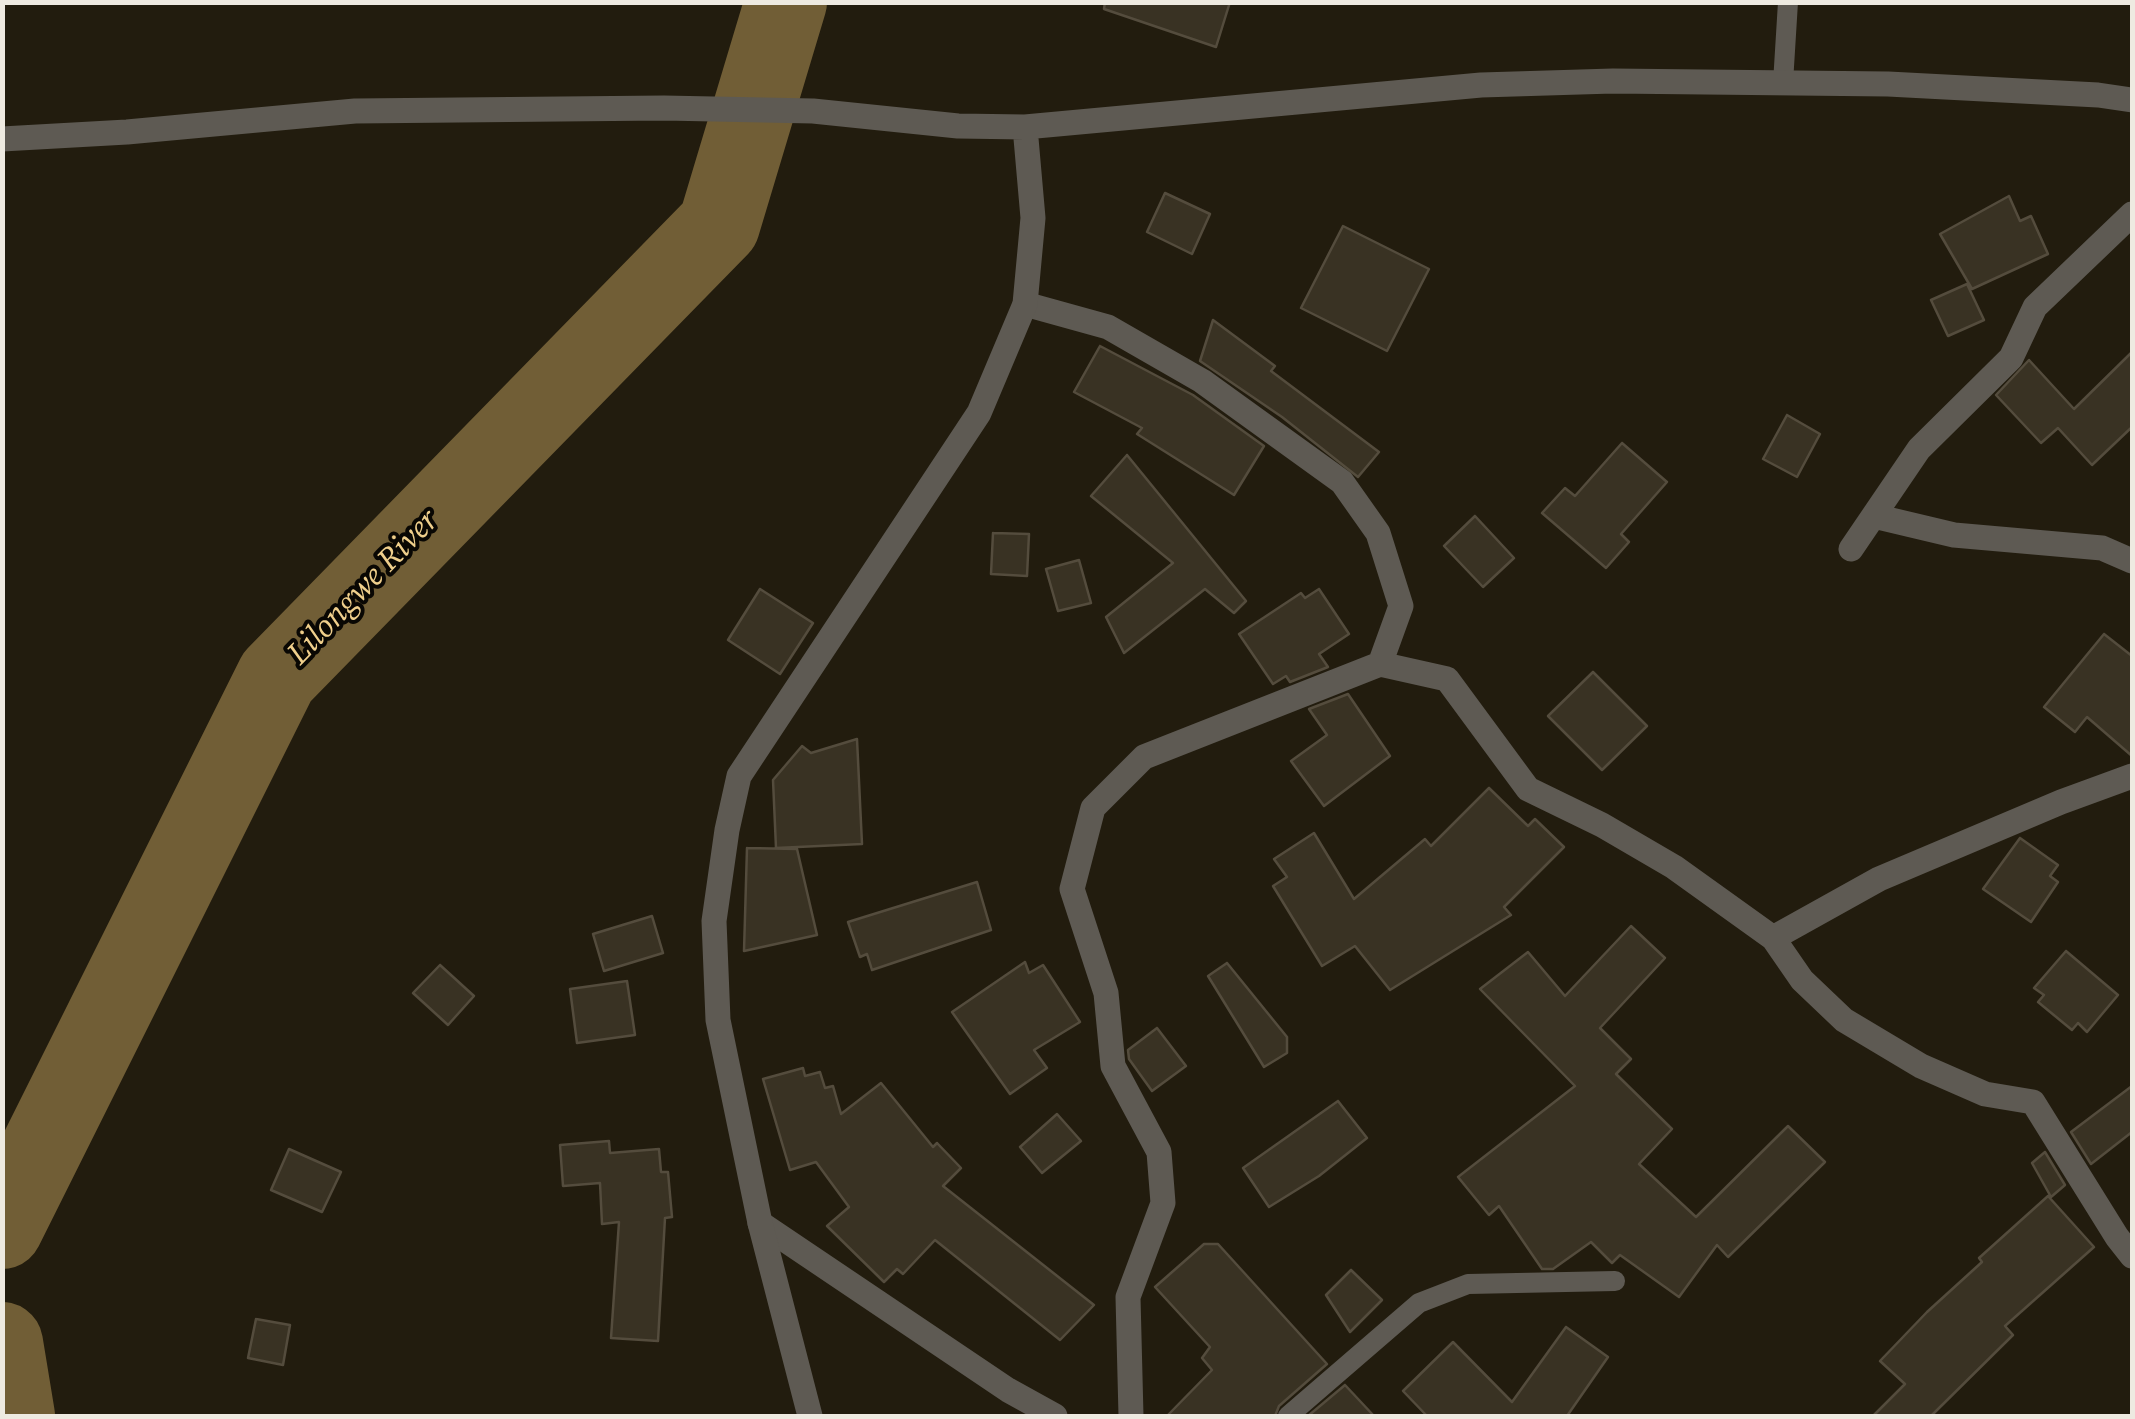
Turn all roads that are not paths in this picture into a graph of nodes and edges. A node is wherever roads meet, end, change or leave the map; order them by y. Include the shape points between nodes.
1 (1788, 2) edge
2 (1782, 84) junction
3 (2132, 100) edge
4 (1025, 127) junction
5 (2, 139) edge
6 (2132, 214) edge
7 (1025, 304) junction
8 (1874, 516) junction
9 (1851, 549) dead end
10 (2132, 561) edge
11 (1380, 664) junction
12 (2132, 776) edge
13 (1773, 938) junction
14 (760, 1223) junction
15 (2132, 1256) edge
16 (1614, 1281) dead end
17 (810, 1416) edge
18 (1055, 1416) edge
19 (1131, 1416) edge
20 (1288, 1416) edge

1 - 2 lane
2 - 3 street
2 - 4 street via 1481,86
4 - 5 street via 813,111 355,111
4 - 7 street via 1033,218
6 - 8 street via 2035,307 2011,358 1920,449
7 - 11 street via 1108,327 1202,381 1342,482 1378,533 1401,606
7 - 14 street via 979,413 740,776 714,921 714,973
8 - 9 street
8 - 10 street via 1954,534 2102,548
11 - 13 street via 1447,679 1528,789 1674,867
11 - 19 street via 1144,757 1093,808 1072,889 1106,993 1113,1066 1159,1152 1162,1186 1162,1203 1128,1296
12 - 13 street via 1880,878
13 - 15 street via 1802,980 1844,1020 1985,1094 2033,1102
14 - 17 street
14 - 18 street
16 - 20 lane via 1468,1284 1419,1302

